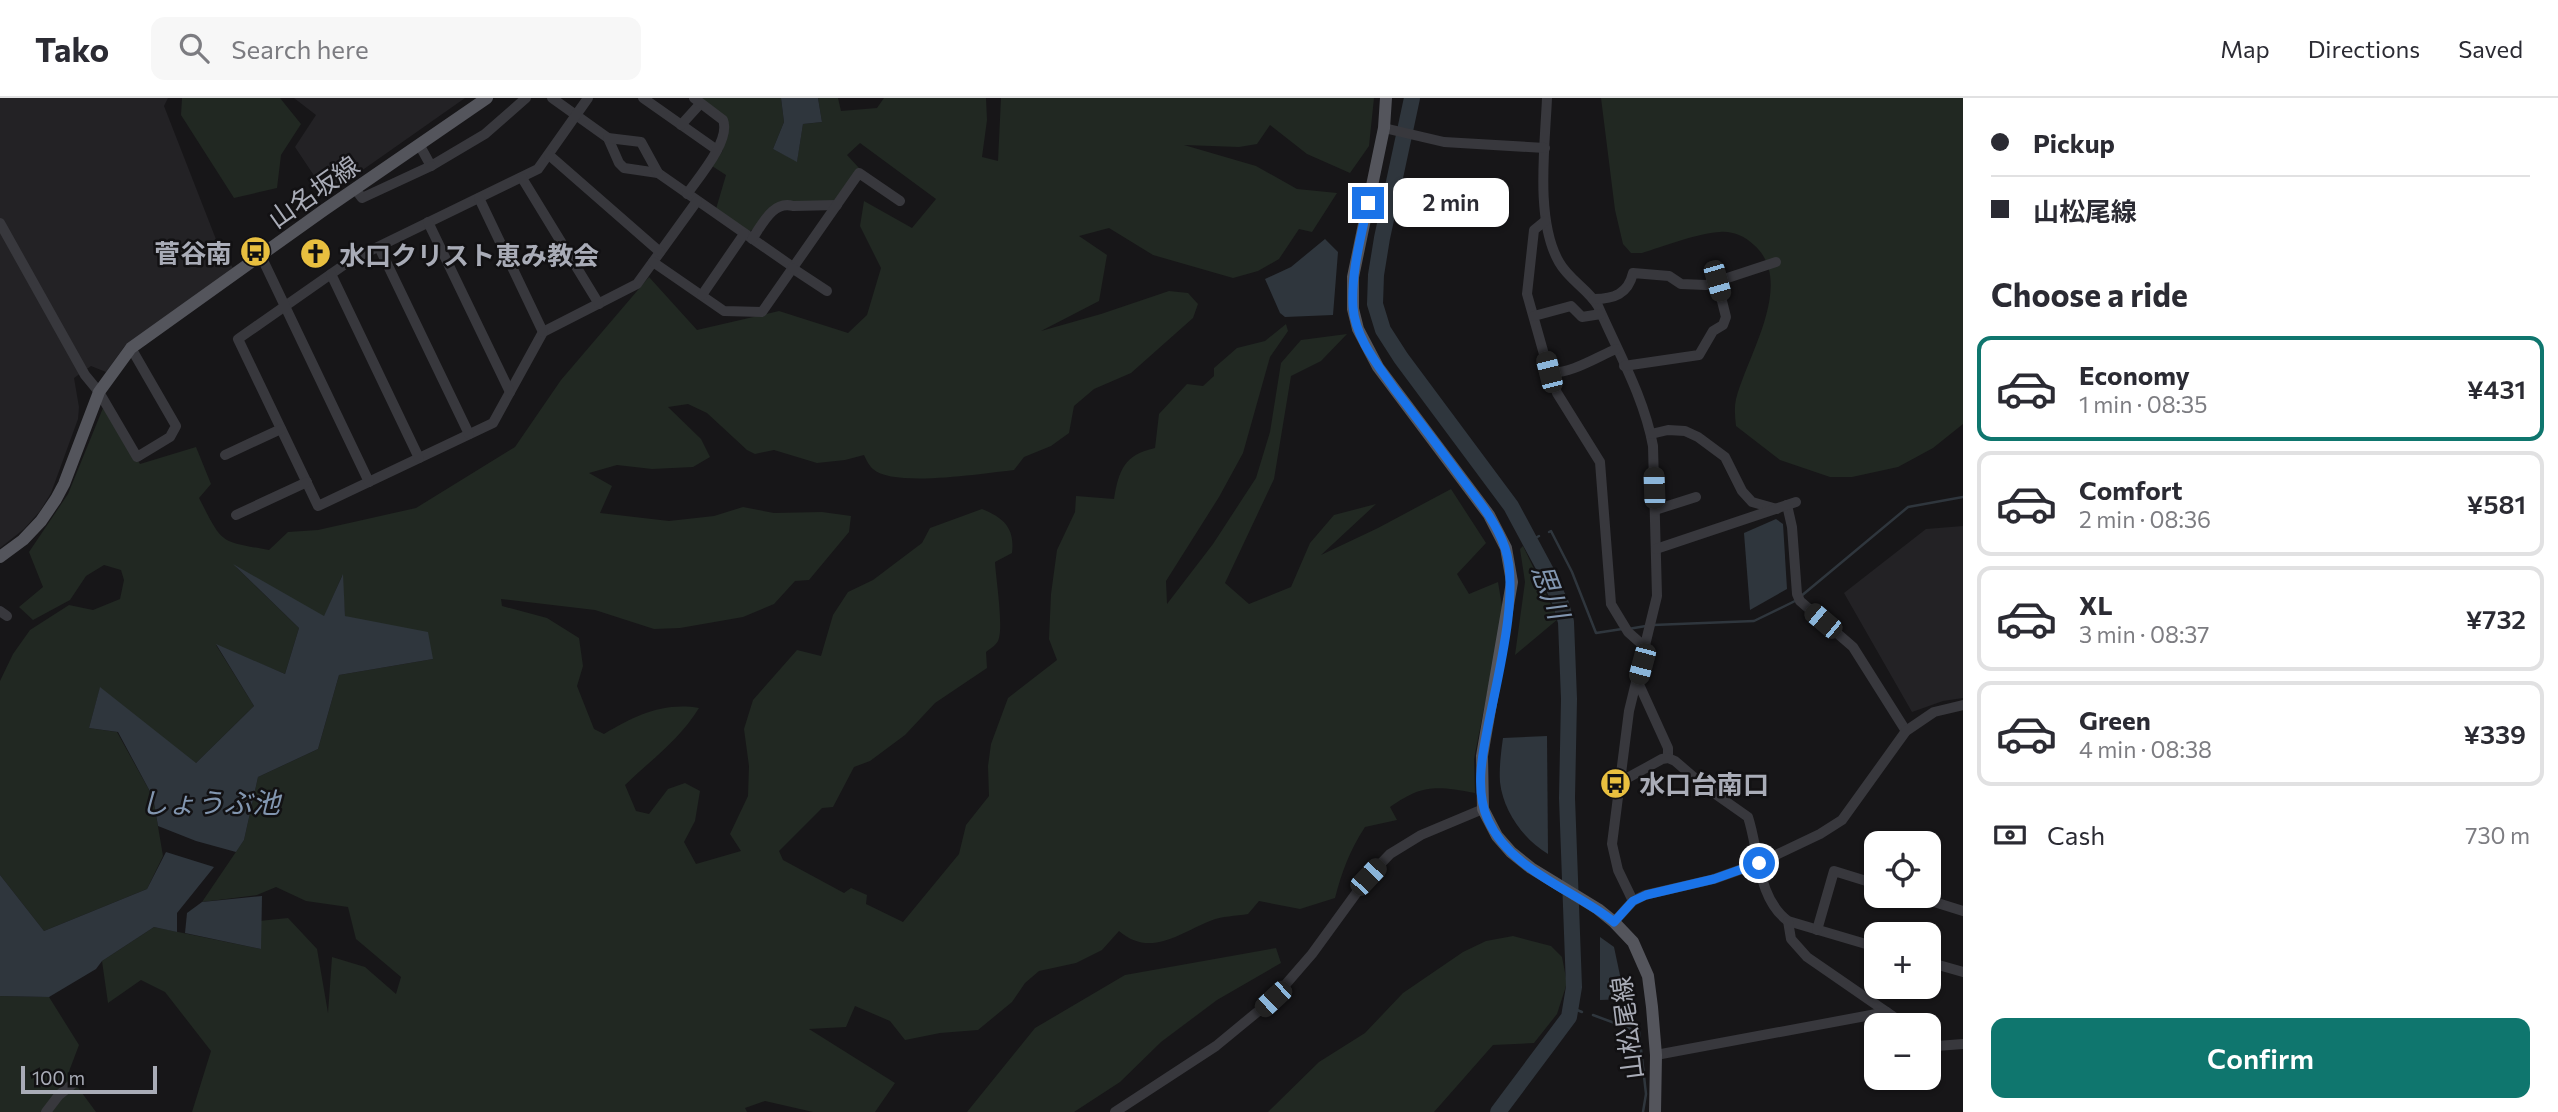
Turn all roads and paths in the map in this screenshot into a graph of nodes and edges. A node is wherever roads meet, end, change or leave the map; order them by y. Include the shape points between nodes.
1 (487, 98) edge
2 (526, 98) edge
3 (552, 98) edge
4 (588, 98) edge
5 (643, 98) edge
6 (1386, 98) edge
7 (1548, 98) edge
8 (697, 101) edge
9 (576, 115) junction
10 (681, 125) junction
11 (1390, 130) junction
12 (608, 138) junction
13 (420, 146) junction
14 (1545, 148) junction
15 (717, 150) junction
16 (549, 155) junction
17 (431, 166) junction
18 (658, 173) junction
19 (522, 177) junction
20 (356, 190) junction
21 (692, 197) junction
22 (479, 198) junction
23 (901, 201) dead end
24 (837, 205) junction
25 (1545, 221) junction
26 (428, 222) junction
27 (0, 223) edge
28 (748, 237) junction
29 (379, 247) junction
30 (660, 252) junction
31 (261, 256) junction
32 (653, 262) junction
33 (1776, 262) dead end
34 (793, 267) junction
35 (331, 274) junction
36 (1717, 281) junction
37 (827, 291) dead end
38 (702, 295) junction
39 (1594, 299) junction
40 (599, 304) junction
41 (285, 305) junction
42 (1601, 314) junction
43 (1534, 316) junction
44 (543, 332) junction
45 (131, 348) junction
46 (1616, 349) junction
47 (1624, 366) junction
48 (1549, 372) junction
49 (99, 392) junction
50 (510, 392) junction
51 (281, 429) junction
52 (469, 434) junction
53 (1651, 434) junction
54 (225, 455) dead end
55 (419, 457) junction
56 (307, 482) junction
57 (369, 482) junction
58 (1696, 497) dead end
59 (1787, 505) junction
60 (1655, 510) junction
61 (236, 515) dead end
62 (1656, 549) junction
63 (0, 557) edge
64 (1646, 648) junction
65 (1637, 680) junction
66 (1963, 705) edge
67 (1906, 731) junction
68 (1668, 758) junction
69 (1620, 782) junction
70 (1483, 809) junction
71 (1759, 863) junction
72 (1864, 880) edge
73 (1633, 901) junction
74 (1941, 904) edge
75 (1963, 911) edge
76 (1787, 921) junction
77 (1614, 922) junction
78 (1817, 930) junction
79 (1864, 944) edge
80 (1941, 966) edge
81 (1963, 972) edge
82 (1886, 1012) joint
83 (1963, 1044) edge
84 (1941, 1046) edge
85 (1656, 1055) junction
86 (75, 1082) dead end
87 (46, 1112) edge
88 (1115, 1112) edge
89 (1655, 1112) edge

1 - 13 main road, 山名坂線
2 - 17 street via 485,134
3 - 9 street
4 - 9 street
5 - 10 street
6 - 11 main road, 山松尾線
7 - 14 street
8 - 10 street
8 - 15 street via 723,120
9 - 12 street
9 - 16 street
10 - 15 street
11 - 14 street via 1444,142
11 - 70 main road, 山松尾線 via 1353,277 1353,309 1378,367 1489,515 1506,548 1512,582 1482,756
12 - 18 street via 641,142
12 - 18 street via 624,168
13 - 17 street
13 - 20 main road, 山名坂線
14 - 25 street
15 - 21 street
16 - 19 street via 538,169
16 - 30 street
17 - 20 street via 362,198
18 - 21 street
19 - 22 street
19 - 40 street
20 - 31 main road, 山名坂線
21 - 28 street
21 - 30 street
22 - 26 street
22 - 44 street
23 - 24 street via 859,173
24 - 28 street via 786,204 774,209
24 - 34 street
25 - 39 street via 1561,266
25 - 43 street via 1534,230 1527,294
26 - 29 street
26 - 50 street
27 - 49 street via 85,376
28 - 34 street
28 - 38 street
29 - 35 street
29 - 52 street
30 - 32 street
31 - 41 street
31 - 45 main road, 山名坂線
32 - 38 street
32 - 40 street via 637,284
33 - 36 street
34 - 37 street
34 - 38 street via 762,312 724,310
35 - 41 street
35 - 55 street
36 - 39 street via 1691,286 1669,276 1633,273 1620,294
36 - 47 street via 1726,317 1699,355
39 - 42 street
40 - 44 street
41 - 51 street via 238,339
41 - 57 street
42 - 43 street via 1582,317 1571,306
42 - 46 street
43 - 48 street
44 - 50 street
45 - 49 main road, 山名坂線
45 - 49 street via 176,425 170,438 137,457
46 - 47 street
46 - 48 street via 1569,370
47 - 53 street
48 - 64 street via 1600,462 1611,604
49 - 63 main road, 山名坂線 via 56,499 23,540
50 - 52 street via 492,423
51 - 54 street
51 - 56 street
52 - 55 street
53 - 59 street via 1685,430 1725,457 1752,502
53 - 60 street
55 - 57 street
56 - 57 street via 318,506
56 - 61 street
58 - 60 street
59 - 62 street
59 - 67 street via 1799,597 1853,646
60 - 62 street
62 - 64 street via 1657,596
64 - 65 street
65 - 68 street via 1668,748
65 - 69 street
66 - 67 street via 1934,712
67 - 71 street via 1842,820
68 - 69 street
68 - 71 street via 1748,817
69 - 73 street via 1612,844
70 - 77 main road, 山松尾線 via 1511,852
70 - 88 street via 1421,835 1390,854 1273,999 1216,1046
71 - 73 street
71 - 76 street via 1773,903
72 - 78 street via 1834,871
73 - 77 street
74 - 75 street
76 - 78 street
76 - 82 street via 1791,939 1807,957
77 - 85 main road, 山松尾線 via 1633,942 1648,976
78 - 79 street
80 - 81 street
82 - 85 street
83 - 84 street
85 - 89 main road, 山松尾線
86 - 87 street

